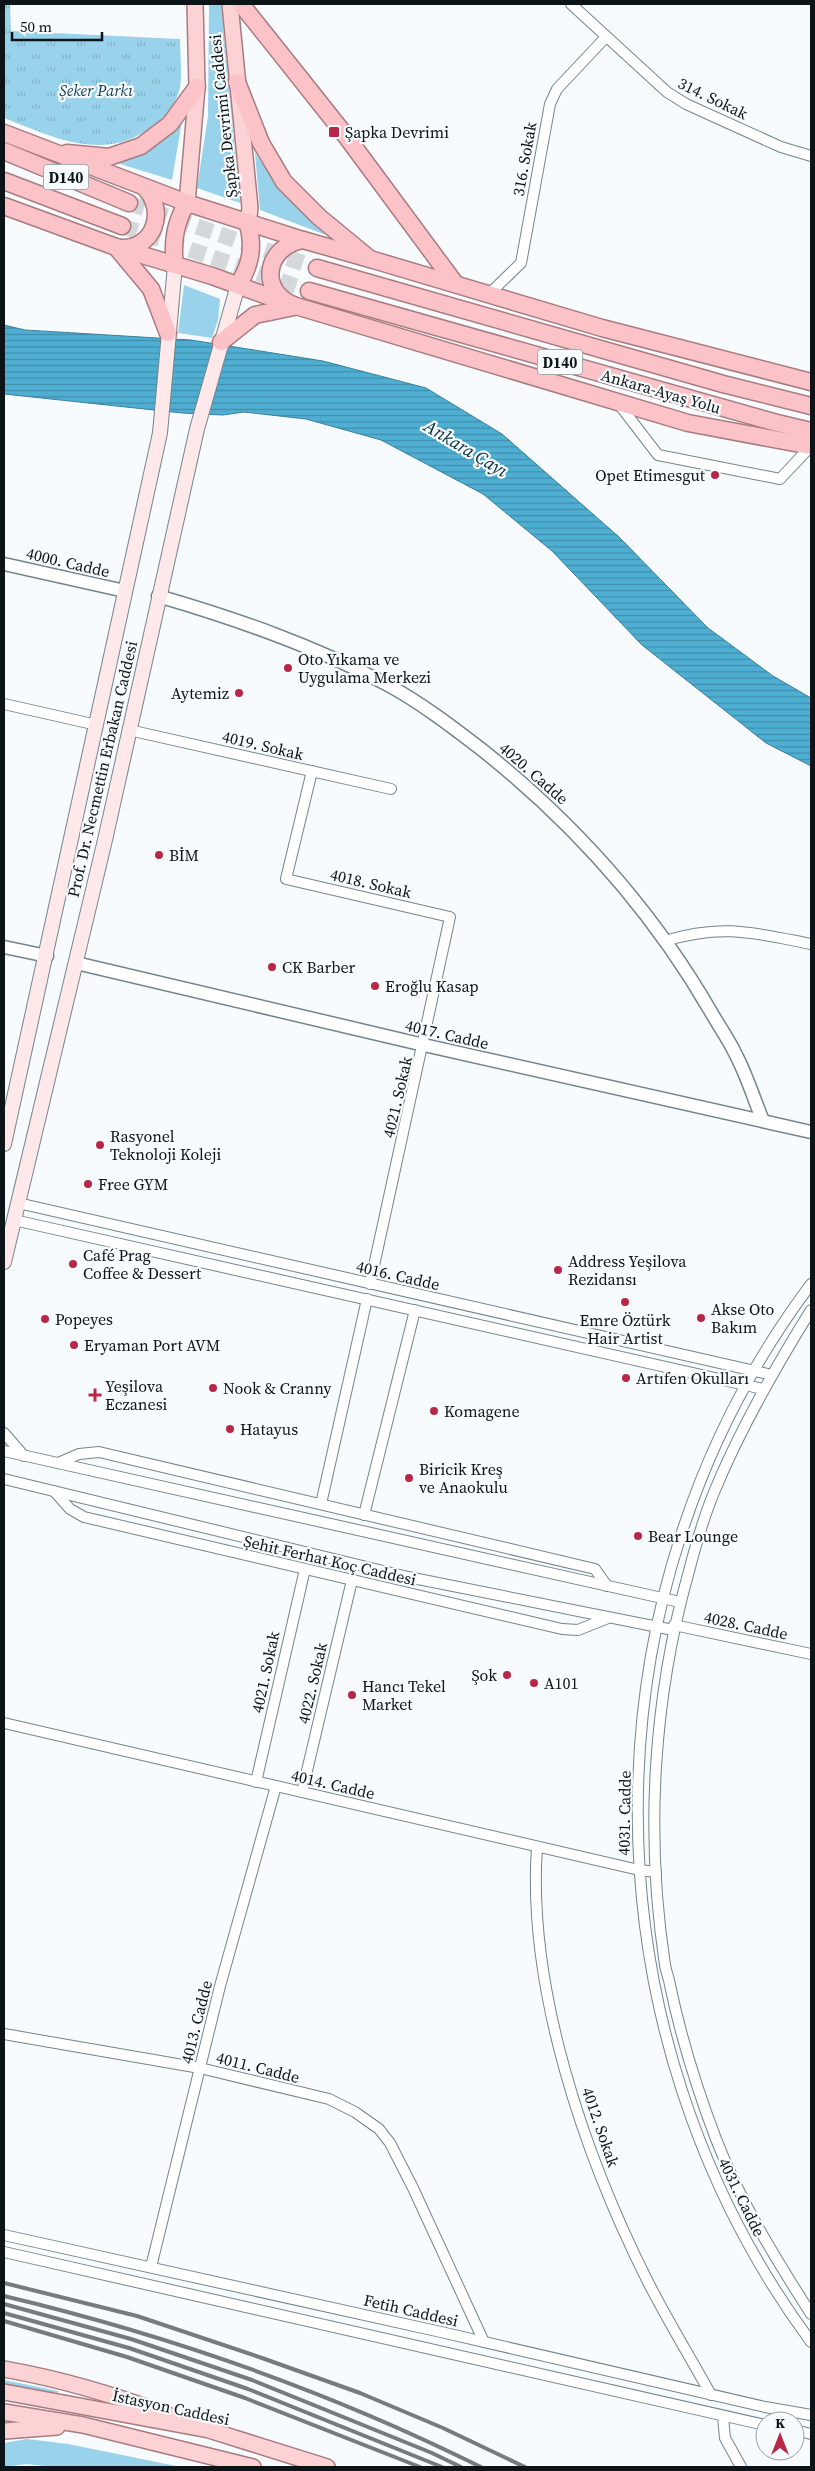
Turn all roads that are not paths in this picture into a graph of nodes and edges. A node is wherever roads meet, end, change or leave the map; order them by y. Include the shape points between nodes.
1 (195, 4) edge
2 (230, 4) edge
3 (241, 4) edge
4 (575, 5) edge
5 (606, 37) junction
6 (237, 82) junction
7 (197, 87) junction
8 (4, 134) edge
9 (44, 150) junction
10 (4, 151) edge
11 (811, 156) edge
12 (4, 181) edge
13 (145, 188) junction
14 (187, 203) junction
15 (129, 204) tunnel mouth
16 (4, 206) edge
17 (248, 224) junction
18 (122, 226) tunnel mouth
19 (303, 240) junction
20 (116, 247) junction
21 (370, 259) junction
22 (175, 265) junction
23 (317, 268) tunnel mouth
24 (454, 282) junction
25 (238, 285) junction
26 (309, 292) tunnel mouth
27 (490, 293) junction
28 (296, 306) junction
29 (168, 333) junction
30 (221, 342) junction
31 (811, 382) edge
32 (618, 403) junction
33 (811, 406) edge
34 (811, 431) edge
35 (811, 446) edge
36 (4, 564) edge
37 (125, 591) junction
38 (158, 596) junction
39 (4, 704) edge
40 (97, 725) junction
41 (129, 730) junction
42 (312, 771) junction
43 (391, 789) dead end
44 (450, 917) joint
45 (665, 941) junction
46 (811, 944) edge
47 (4, 947) edge
48 (47, 956) junction
49 (76, 964) junction
50 (424, 1046) junction
51 (763, 1121) junction
52 (811, 1132) edge
53 (4, 1144) edge
54 (18, 1204) junction
55 (14, 1220) junction
56 (4, 1262) edge
57 (370, 1284) junction
58 (811, 1284) edge
59 (366, 1299) junction
60 (415, 1310) junction
61 (811, 1310) edge
62 (753, 1371) junction
63 (772, 1375) junction
64 (744, 1385) junction
65 (763, 1389) junction
66 (4, 1433) edge
67 (4, 1451) edge
68 (24, 1456) junction
69 (58, 1463) junction
70 (4, 1479) edge
71 (25, 1484) junction
72 (4, 1487) edge
73 (54, 1491) junction
74 (321, 1504) junction
75 (364, 1515) junction
76 (305, 1569) junction
77 (352, 1580) junction
78 (607, 1586) junction
79 (664, 1599) junction
80 (680, 1602) junction
81 (608, 1618) junction
82 (656, 1628) junction
83 (674, 1628) junction
84 (811, 1654) edge
85 (4, 1723) edge
86 (256, 1782) junction
87 (276, 1786) junction
88 (302, 1792) junction
89 (537, 1847) junction
90 (639, 1870) junction
91 (656, 1872) junction
92 (4, 2034) edge
93 (200, 2068) junction
94 (4, 2235) edge
95 (4, 2252) edge
96 (151, 2267) junction
97 (811, 2314) edge
98 (484, 2342) junction
99 (811, 2342) edge
100 (4, 2369) edge
101 (4, 2392) edge
102 (711, 2395) junction
103 (791, 2411) edge
104 (4, 2412) edge
105 (723, 2417) junction
106 (755, 2423) edge
107 (83, 2425) junction
108 (209, 2430) junction
109 (4, 2431) edge
110 (253, 2467) edge
111 (327, 2467) edge
112 (741, 2467) edge

1 - 7 main road, Şapka Devrimi Caddesi
2 - 6 main road, Şapka Devrimi Caddesi
3 - 24 highway via 346,136
4 - 5 street, 314. Sokak
5 - 11 street, 314. Sokak via 660,87 686,104 781,147
5 - 27 street, 316. Sokak via 557,89 550,104 521,263
6 - 17 main road, Şapka Devrimi Caddesi via 250,208
6 - 21 highway via 261,143 284,182 319,217
7 - 9 highway via 170,124 141,146 109,157
7 - 14 main road, Şapka Devrimi Caddesi
8 - 9 highway
9 - 13 highway
10 - 15 highway, D140
12 - 18 highway, D140
13 - 14 highway
13 - 20 highway via 156,206 154,228 138,244
14 - 17 highway
14 - 22 highway via 173,244
16 - 20 highway
17 - 19 highway
17 - 25 highway via 251,255
19 - 21 highway
19 - 28 highway via 281,250 270,270 276,293
20 - 22 highway
20 - 29 highway via 151,289
21 - 24 highway
22 - 25 highway
22 - 29 main road, Prof. Dr. Necmettin Erbakan Caddesi
23 - 33 highway, Ankara-Ayaş Yolu / D140
24 - 27 highway
25 - 28 highway
25 - 30 main road, Prof. Dr. Necmettin Erbakan Caddesi
26 - 34 highway, Ankara-Ayaş Yolu / D140
27 - 31 highway via 602,328
28 - 30 highway via 255,315
28 - 32 highway
29 - 37 main road, Prof. Dr. Necmettin Erbakan Caddesi via 160,434
30 - 38 main road, Prof. Dr. Necmettin Erbakan Caddesi
32 - 35 highway via 688,423
32 - 35 street via 658,455 780,479
36 - 37 street, 4000. Cadde
37 - 40 main road, Prof. Dr. Necmettin Erbakan Caddesi
38 - 41 main road, Prof. Dr. Necmettin Erbakan Caddesi
38 - 45 street, 4020. Cadde via 222,614 338,660 389,686 448,724 508,770 559,816 599,857
39 - 40 street
40 - 48 main road, Prof. Dr. Necmettin Erbakan Caddesi
41 - 42 street, 4019. Sokak
41 - 49 main road, Prof. Dr. Necmettin Erbakan Caddesi
42 - 43 street, 4019. Sokak
42 - 44 street, 4018. Sokak via 286,879
44 - 50 street, 4021. Sokak
45 - 46 street via 693,932 730,930
45 - 51 street, 4020. Cadde via 736,1054
47 - 48 street
48 - 53 main road, Prof. Dr. Necmettin Erbakan Caddesi
49 - 50 street, 4017. Cadde
49 - 54 main road, Prof. Dr. Necmettin Erbakan Caddesi
50 - 51 street, 4017. Cadde
50 - 57 street, 4021. Sokak
51 - 52 street, 4017. Cadde
54 - 55 main road, Prof. Dr. Necmettin Erbakan Caddesi
54 - 57 street, 4016. Cadde
55 - 56 main road, Prof. Dr. Necmettin Erbakan Caddesi
55 - 59 street, 4016. Cadde
57 - 62 street, 4016. Cadde
58 - 62 street, 4031. Cadde
59 - 60 street, 4016. Cadde
59 - 74 street
60 - 64 street, 4016. Cadde
60 - 75 street
61 - 63 street, 4031. Cadde
62 - 63 street, 4016. Cadde
62 - 64 street, 4031. Cadde
63 - 65 street, 4031. Cadde
64 - 65 street, 4016. Cadde
64 - 79 street, 4031. Cadde via 694,1500
65 - 80 street, 4031. Cadde via 714,1491
66 - 68 street
67 - 68 street
68 - 69 street
69 - 74 street via 79,1454 99,1452
69 - 78 street
70 - 71 street, Şehit Ferhat Koç Caddesi
71 - 72 street, Şehit Ferhat Koç Caddesi
71 - 73 street, Şehit Ferhat Koç Caddesi
73 - 76 street, Şehit Ferhat Koç Caddesi via 70,1510 84,1518
73 - 81 street, Şehit Ferhat Koç Caddesi via 408,1578
74 - 75 street
75 - 78 street via 595,1569
76 - 77 street, Şehit Ferhat Koç Caddesi
76 - 86 street, 4021. Sokak
77 - 81 street, Şehit Ferhat Koç Caddesi via 562,1630 578,1630
77 - 88 street, 4022. Sokak
78 - 79 street
79 - 80 street
79 - 82 street, 4031. Cadde
80 - 83 street, 4031. Cadde
81 - 82 street, Şehit Ferhat Koç Caddesi
82 - 83 street, Şehit Ferhat Koç Caddesi
82 - 90 street, 4031. Cadde via 641,1733
83 - 84 street, 4028. Cadde
83 - 91 street, 4031. Cadde via 657,1735 654,1782
85 - 86 street, 4014. Cadde
86 - 87 street, 4014. Cadde
87 - 88 street, 4014. Cadde
87 - 93 street, 4013. Cadde
88 - 89 street, 4014. Cadde
89 - 90 street, 4014. Cadde
89 - 102 street, 4012. Sokak via 536,1894 544,1968 562,2056 581,2122 608,2193 648,2281
90 - 91 street, 4014. Cadde
90 - 99 street, 4031. Cadde via 654,1990 666,2041 693,2123 744,2237 783,2304
91 - 97 street, 4031. Cadde via 664,1962 705,2110 749,2210
92 - 93 street, 4011. Cadde
93 - 96 street, 4013. Cadde
93 - 98 street, 4011. Cadde via 329,2100 355,2112 379,2129 414,2188
94 - 96 street, Fetih Caddesi
95 - 105 street, Fetih Caddesi
96 - 98 street, Fetih Caddesi
98 - 102 street, Fetih Caddesi
100 - 108 main road via 123,2398
101 - 108 main road, İstasyon Caddesi
102 - 103 street, Fetih Caddesi
104 - 107 main road
105 - 106 street, Fetih Caddesi
105 - 112 street via 725,2438
107 - 109 main road
107 - 110 main road
108 - 111 main road, İstasyon Caddesi

